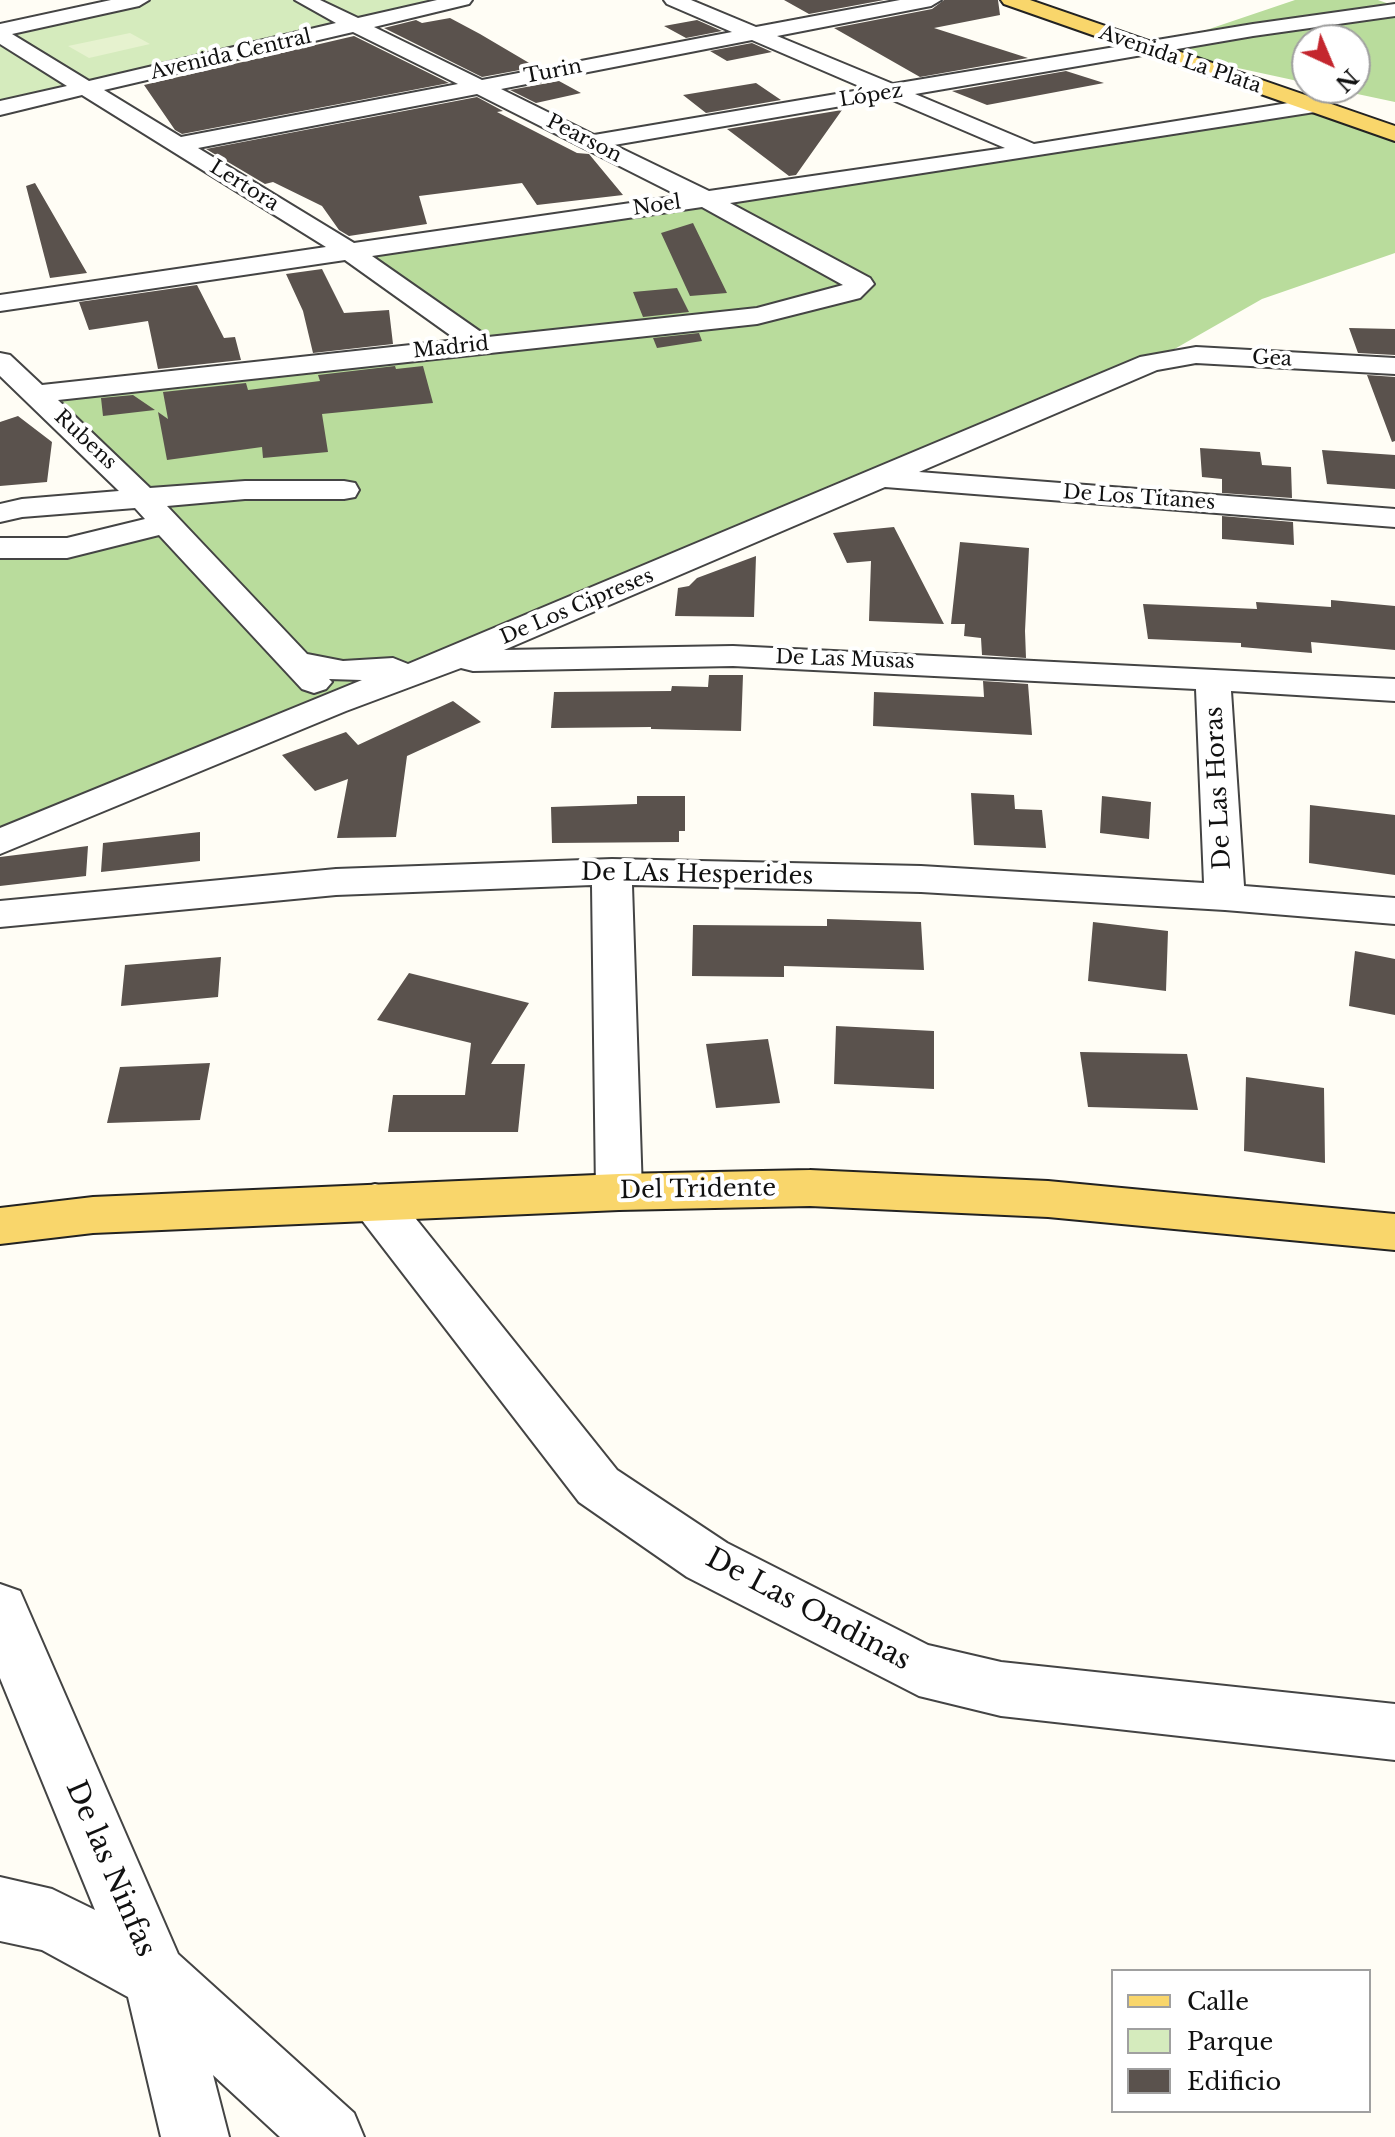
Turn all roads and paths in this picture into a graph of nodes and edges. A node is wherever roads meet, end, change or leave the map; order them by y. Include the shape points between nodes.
1 (139, 0) edge
2 (305, 0) edge
3 (462, 0) edge
4 (674, 0) edge
5 (931, 0) edge
6 (1011, 0) edge
7 (1389, 0) edge
8 (1395, 2) edge
9 (1395, 10) edge
10 (358, 25) junction
11 (0, 33) edge
12 (755, 34) junction
13 (1150, 49) junction
14 (478, 86) junction
15 (86, 89) junction
16 (893, 93) junction
17 (1313, 106) junction
18 (0, 108) edge
19 (1395, 134) edge
20 (591, 142) junction
21 (176, 145) junction
22 (1032, 151) junction
23 (705, 199) junction
24 (349, 251) junction
25 (861, 284) joint
26 (0, 303) edge
27 (482, 345) junction
28 (0, 361) edge
29 (1150, 363) joint
30 (1395, 366) edge
31 (35, 394) junction
32 (882, 479) junction
33 (344, 490) dead end
34 (142, 498) junction
35 (0, 513) edge
36 (1395, 518) edge
37 (165, 524) junction
38 (0, 548) edge
39 (449, 661) junction
40 (296, 662) junction
41 (1213, 680) junction
42 (1395, 690) edge
43 (333, 703) junction
44 (0, 842) edge
45 (612, 872) junction
46 (1225, 897) junction
47 (1395, 911) edge
48 (0, 914) edge
49 (619, 1192) junction
50 (375, 1202) junction
51 (0, 1226) edge
52 (1395, 1232) edge
53 (0, 1609) edge
54 (1395, 1732) edge
55 (0, 1909) edge
56 (155, 1977) junction
57 (195, 2137) edge
58 (330, 2137) edge

1 - 11 street
2 - 10 street, Pearson
3 - 10 street, Avenida Central
4 - 12 street
5 - 12 street, Turin
6 - 13 main road, Avenida La Plata
7 - 8 street
9 - 13 street, López
10 - 14 street, Pearson
10 - 15 street, Avenida Central
11 - 15 street, Lertora
12 - 14 street, Turin
12 - 16 street
13 - 16 street, López
13 - 17 main road, Avenida La Plata
14 - 20 street, Pearson
14 - 21 street, Turin
15 - 18 street, Avenida Central
15 - 21 street, Lertora
16 - 20 street, López
16 - 22 street
17 - 19 main road, Avenida La Plata
17 - 22 street, Noel
20 - 23 street, Pearson
21 - 24 street, Lertora
22 - 23 street, Noel
23 - 24 street, Noel
23 - 25 street, Pearson
24 - 26 street, Noel
24 - 27 street, Lertora
25 - 27 street, Madrid via 851,292 757,316
27 - 31 street, Madrid
28 - 31 street, Rubens
29 - 30 street, Gea via 1196,355
29 - 32 street, De Los Cipreses
31 - 34 street, Rubens
32 - 36 street, De Los Titanes
32 - 39 street, De Los Cipreses
33 - 34 street
34 - 35 street
34 - 37 street, Rubens
37 - 38 street via 67,548
37 - 40 street, Rubens
39 - 40 street, De Las Musas via 343,671
39 - 41 street, De Las Musas via 733,656
39 - 43 street, De Los Cipreses
40 - 43 street, Rubens
41 - 42 street, De Las Musas
41 - 46 street, De Las Horas
43 - 44 street, De Los Cipreses
45 - 46 street, De LAs Hesperides via 921,879
45 - 48 street, De LAs Hesperides via 336,882
45 - 49 street
46 - 47 street, De LAs Hesperides
49 - 50 main road, Del Tridente
49 - 52 main road, Del Tridente via 810,1188 1048,1199
50 - 51 main road, Del Tridente via 93,1215
50 - 54 street, De Las Ondinas via 598,1486 707,1560 919,1669 1001,1689
53 - 56 street, De las Ninfas
55 - 56 street via 52,1921
56 - 57 street, De las Ninfas
56 - 58 street

